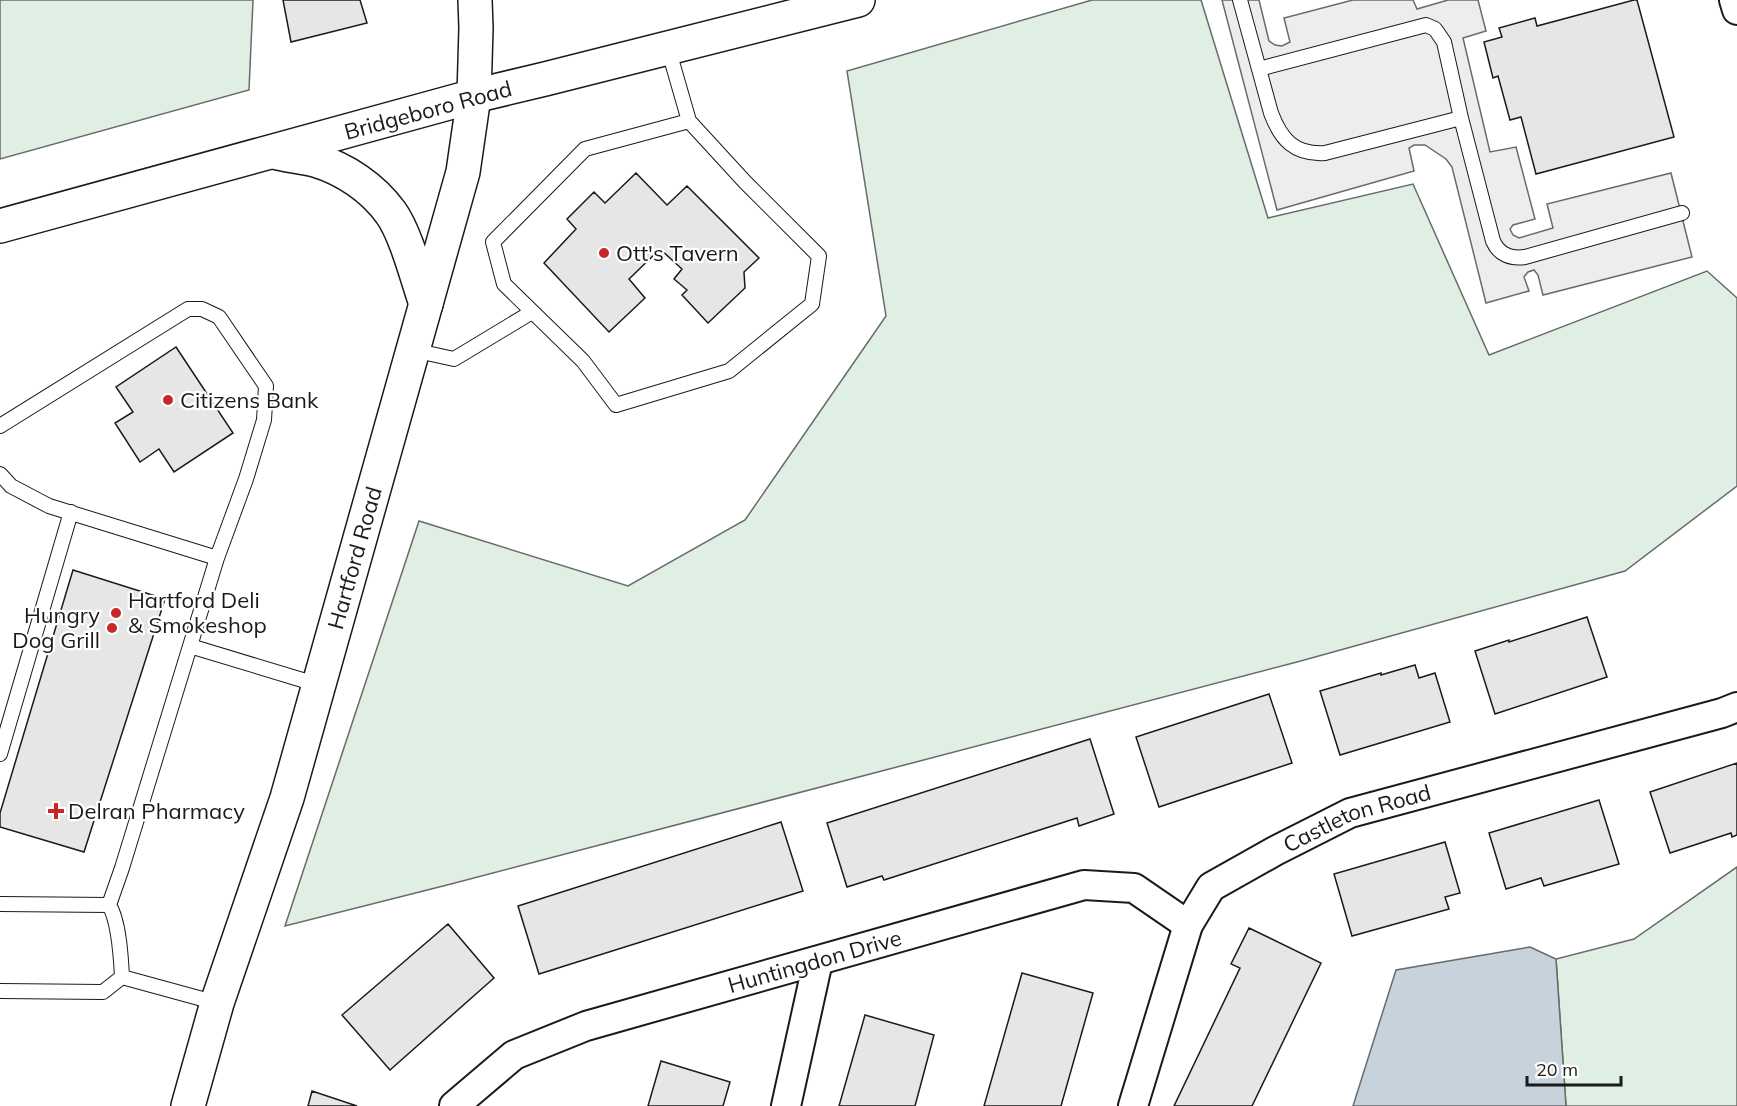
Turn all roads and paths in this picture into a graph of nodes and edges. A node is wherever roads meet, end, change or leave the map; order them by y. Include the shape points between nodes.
1 (475, 0) edge
2 (858, 0) edge
3 (1240, 0) edge
4 (1734, 0) edge
5 (800, 7) edge
6 (1737, 10) edge
7 (668, 48) junction
8 (1259, 69) junction
9 (474, 96) junction
10 (1461, 118) junction
11 (689, 121) junction
12 (272, 152) junction
13 (1682, 213) dead end
14 (0, 226) edge
15 (426, 304) junction
16 (532, 312) junction
17 (413, 350) junction
18 (0, 426) edge
19 (0, 474) edge
20 (71, 512) junction
21 (217, 558) junction
22 (190, 646) junction
23 (319, 685) junction
24 (1737, 707) edge
25 (0, 754) edge
26 (0, 904) edge
27 (109, 905) junction
28 (1188, 925) junction
29 (818, 961) junction
30 (122, 977) junction
31 (0, 991) edge
32 (217, 1003) junction
33 (188, 1106) edge
34 (454, 1106) edge
35 (786, 1106) edge
36 (1133, 1106) edge

1 - 9 main road, Hartford Road
2 - 5 main road, Bridgeboro Road
3 - 8 lane
4 - 6 street
5 - 7 main road, Bridgeboro Road
7 - 9 main road, Bridgeboro Road
7 - 11 lane
8 - 10 lane via 1276,126 1292,146 1312,154
8 - 10 lane via 1430,26 1444,42
9 - 12 main road, Bridgeboro Road
9 - 15 main road, Hartford Road via 463,172
10 - 13 lane via 1493,241 1505,255 1525,257
11 - 16 lane via 585,149 493,242 504,284
11 - 16 lane via 819,256 812,304 729,371 616,405 583,361
12 - 14 main road, Bridgeboro Road
12 - 15 main road via 315,160 349,174 375,195 402,236
15 - 17 main road, Hartford Road
16 - 17 lane via 454,359
17 - 23 main road, Hartford Road
18 - 21 lane via 188,309 202,309 219,317 266,386 264,420
19 - 20 lane via 11,486 49,506
20 - 21 lane
20 - 25 lane
21 - 22 lane
22 - 23 lane
22 - 27 lane
23 - 32 main road, Hartford Road via 287,798
24 - 28 street, Castleton Road via 1350,813 1211,888
26 - 27 lane
27 - 30 lane
28 - 29 street, Huntingdon Drive via 1134,888 1084,885
28 - 36 street, Castleton Road
29 - 34 street, Huntingdon Drive via 586,1026 524,1050 514,1054
29 - 35 street
30 - 31 lane via 103,992
30 - 32 lane
32 - 33 main road, Hartford Road

